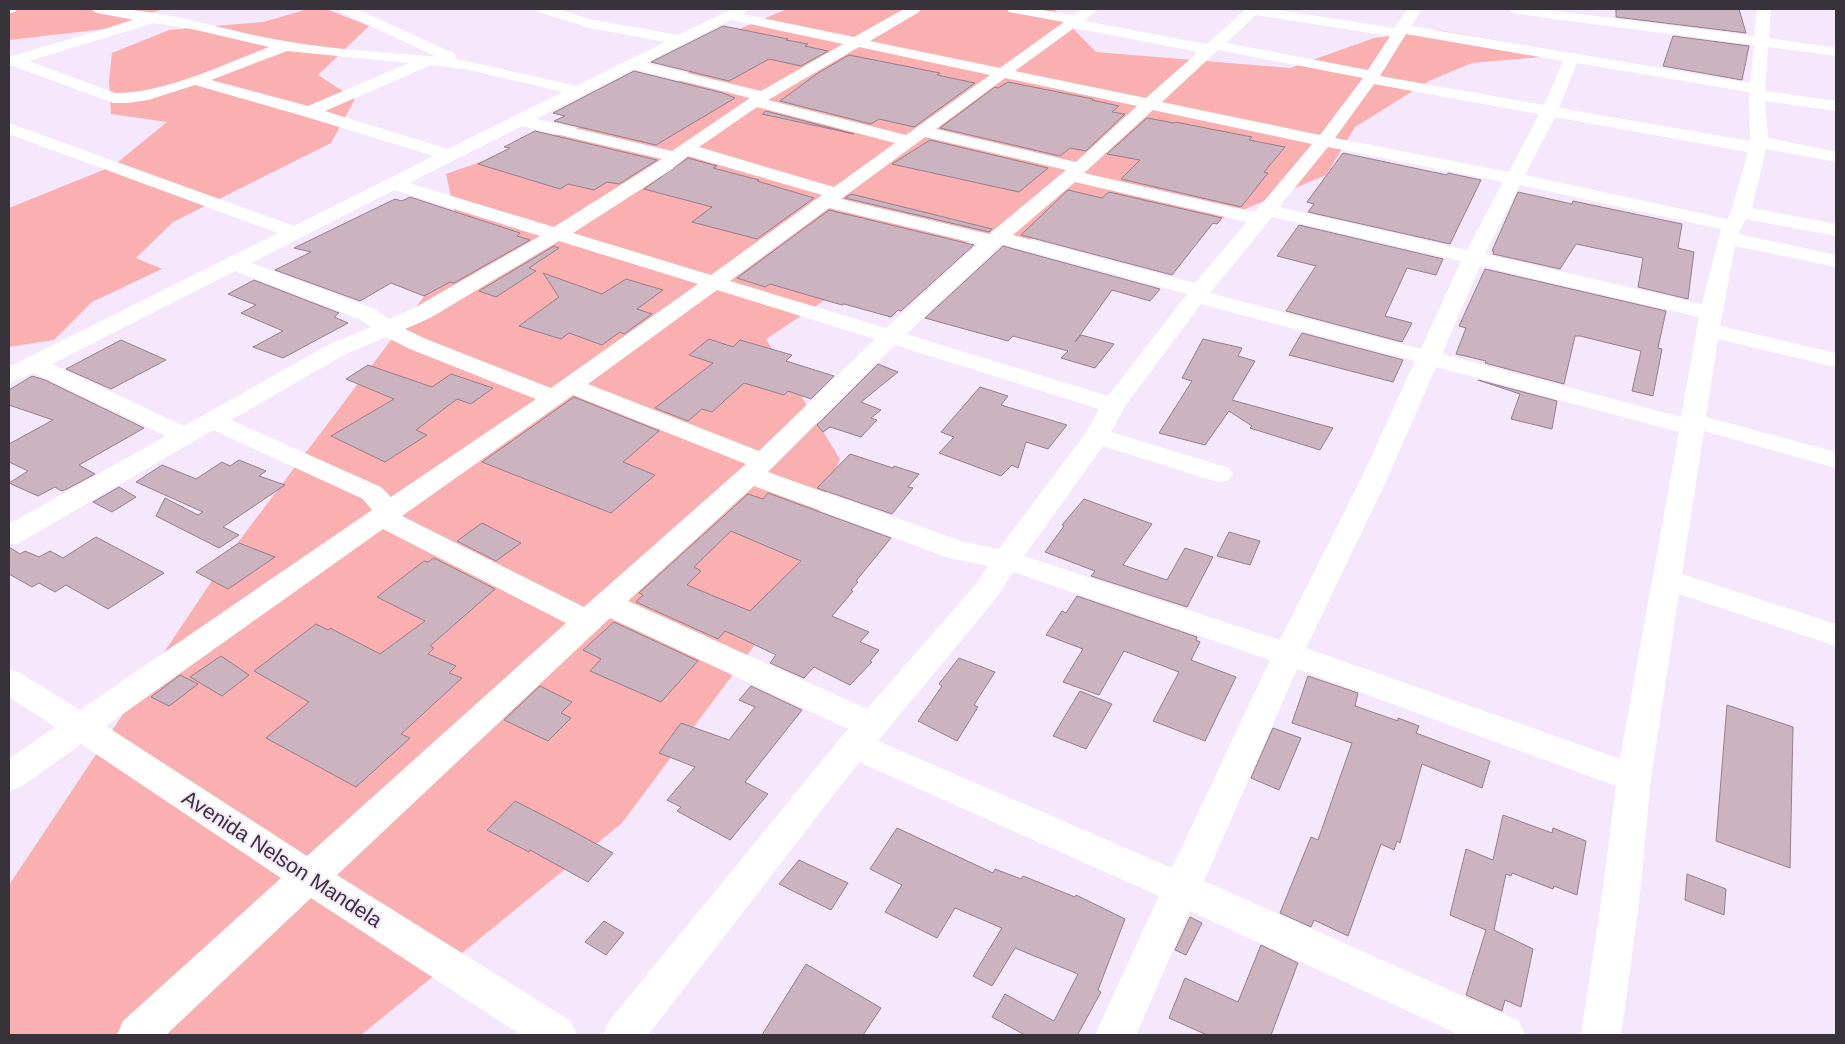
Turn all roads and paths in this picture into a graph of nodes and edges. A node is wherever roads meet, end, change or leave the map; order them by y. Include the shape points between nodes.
1 (97, 9) edge
2 (346, 9) edge
3 (544, 9) edge
4 (914, 9) edge
5 (1014, 9) edge
6 (1254, 9) edge
7 (1514, 9) edge
8 (1764, 9) edge
9 (735, 12) edge
10 (1574, 14) edge
11 (1079, 17) edge
12 (155, 18) junction
13 (1405, 24) edge
14 (389, 28) junction
15 (678, 40) junction
16 (1762, 41) junction
17 (854, 42) junction
18 (285, 46) junction
19 (1211, 47) junction
20 (326, 51) junction
21 (1836, 52) edge
22 (441, 53) junction
23 (1572, 57) junction
24 (12, 61) edge
25 (426, 62) junction
26 (464, 64) junction
27 (631, 64) junction
28 (1003, 72) junction
29 (1371, 77) junction
30 (194, 80) junction
31 (577, 91) junction
32 (1757, 92) junction
33 (759, 99) junction
34 (1150, 104) junction
35 (1836, 106) edge
36 (1550, 110) junction
37 (309, 112) junction
38 (520, 120) junction
39 (9, 128) edge
40 (915, 136) junction
41 (1324, 141) junction
42 (1758, 145) junction
43 (681, 153) junction
44 (450, 156) junction
45 (1836, 157) edge
46 (1075, 172) junction
47 (1514, 178) junction
48 (393, 184) junction
49 (830, 197) junction
50 (1264, 214) junction
51 (1733, 226) junction
52 (1836, 230) edge
53 (296, 233) junction
54 (557, 234) junction
55 (996, 239) junction
56 (1473, 258) junction
57 (1836, 261) edge
58 (235, 264) junction
59 (715, 282) junction
60 (1199, 293) junction
61 (1709, 321) junction
62 (389, 328) junction
63 (891, 336) junction
64 (1430, 358) junction
65 (1836, 360) edge
66 (34, 364) junction
67 (9, 376) edge
68 (562, 392) junction
69 (1113, 405) junction
70 (210, 420) junction
71 (1694, 424) junction
72 (184, 434) junction
73 (1097, 436) junction
74 (1836, 460) edge
75 (757, 468) junction
76 (1220, 474) dead end
77 (386, 514) junction
78 (9, 536) edge
79 (1006, 560) junction
80 (1667, 579) junction
81 (596, 613) junction
82 (1836, 634) edge
83 (1288, 654) junction
84 (9, 681) edge
85 (80, 726) junction
86 (862, 735) junction
87 (9, 777) edge
88 (1634, 778) junction
89 (309, 877) junction
90 (1182, 890) junction
91 (137, 1035) edge
92 (557, 1035) edge
93 (623, 1035) edge
94 (1115, 1035) edge
95 (1505, 1035) edge
96 (1601, 1035) edge

1 - 12 street
2 - 14 street
3 - 15 street via 586,23
4 - 17 street
5 - 11 street
6 - 13 street
6 - 19 street
7 - 10 street
8 - 16 street
9 - 15 street
9 - 17 street
10 - 16 street via 1680,33
11 - 19 street
11 - 28 street
12 - 18 street
12 - 24 street
13 - 23 street
13 - 29 street
14 - 20 street
14 - 22 street
15 - 27 street
16 - 21 street
16 - 32 street
17 - 28 street
17 - 33 street
18 - 20 street
18 - 30 street
19 - 29 street
19 - 34 street
20 - 25 street
22 - 25 street
22 - 26 street
23 - 32 street
23 - 36 street
24 - 30 street via 120,100 138,98
25 - 26 street
25 - 37 street
26 - 31 street
27 - 31 street
27 - 33 street
28 - 34 street
28 - 40 street
29 - 36 street
29 - 41 street
30 - 37 street
31 - 38 street
32 - 35 street
32 - 42 street
33 - 40 street
33 - 43 street
34 - 41 street
34 - 46 street
36 - 42 street
36 - 47 street
37 - 44 street
38 - 43 street
38 - 44 street
39 - 53 street
40 - 46 street
40 - 49 street
41 - 47 street
41 - 50 street
42 - 45 street
42 - 51 street via 1752,179
43 - 49 street
43 - 54 street
44 - 48 street
46 - 50 street
46 - 55 street
47 - 51 street
47 - 56 street
48 - 53 street
48 - 54 street
49 - 55 street
49 - 59 street
50 - 56 street
50 - 60 street
51 - 52 street
51 - 57 street
51 - 61 street
53 - 58 street
54 - 59 street
54 - 62 street via 422,313
55 - 60 street
55 - 63 street
56 - 61 street
56 - 64 street
58 - 62 street via 367,314
58 - 66 street
59 - 63 street
59 - 68 street
60 - 64 street
60 - 69 street
61 - 65 street
61 - 71 street
62 - 68 street via 418,344
62 - 70 street via 338,349
63 - 69 street
63 - 75 street
64 - 71 street
64 - 83 street
66 - 67 street
66 - 72 street
68 - 75 street
68 - 77 street
69 - 73 street
70 - 72 street
70 - 77 street via 372,493 380,499
71 - 74 street
71 - 80 street
72 - 78 street
73 - 76 street
73 - 79 street
75 - 79 street via 959,551
75 - 81 street
77 - 81 street via 394,524
77 - 85 street
79 - 83 street
79 - 86 street via 987,590
80 - 82 street
80 - 88 street
81 - 86 street via 673,633
81 - 89 street
83 - 88 street
83 - 90 street
84 - 85 street, Avenida Nelson Mandela
85 - 87 street
85 - 89 street, Avenida Nelson Mandela
86 - 90 street
86 - 93 street
88 - 96 street
89 - 91 street
89 - 92 street, Avenida Nelson Mandela
90 - 94 street
90 - 95 street

